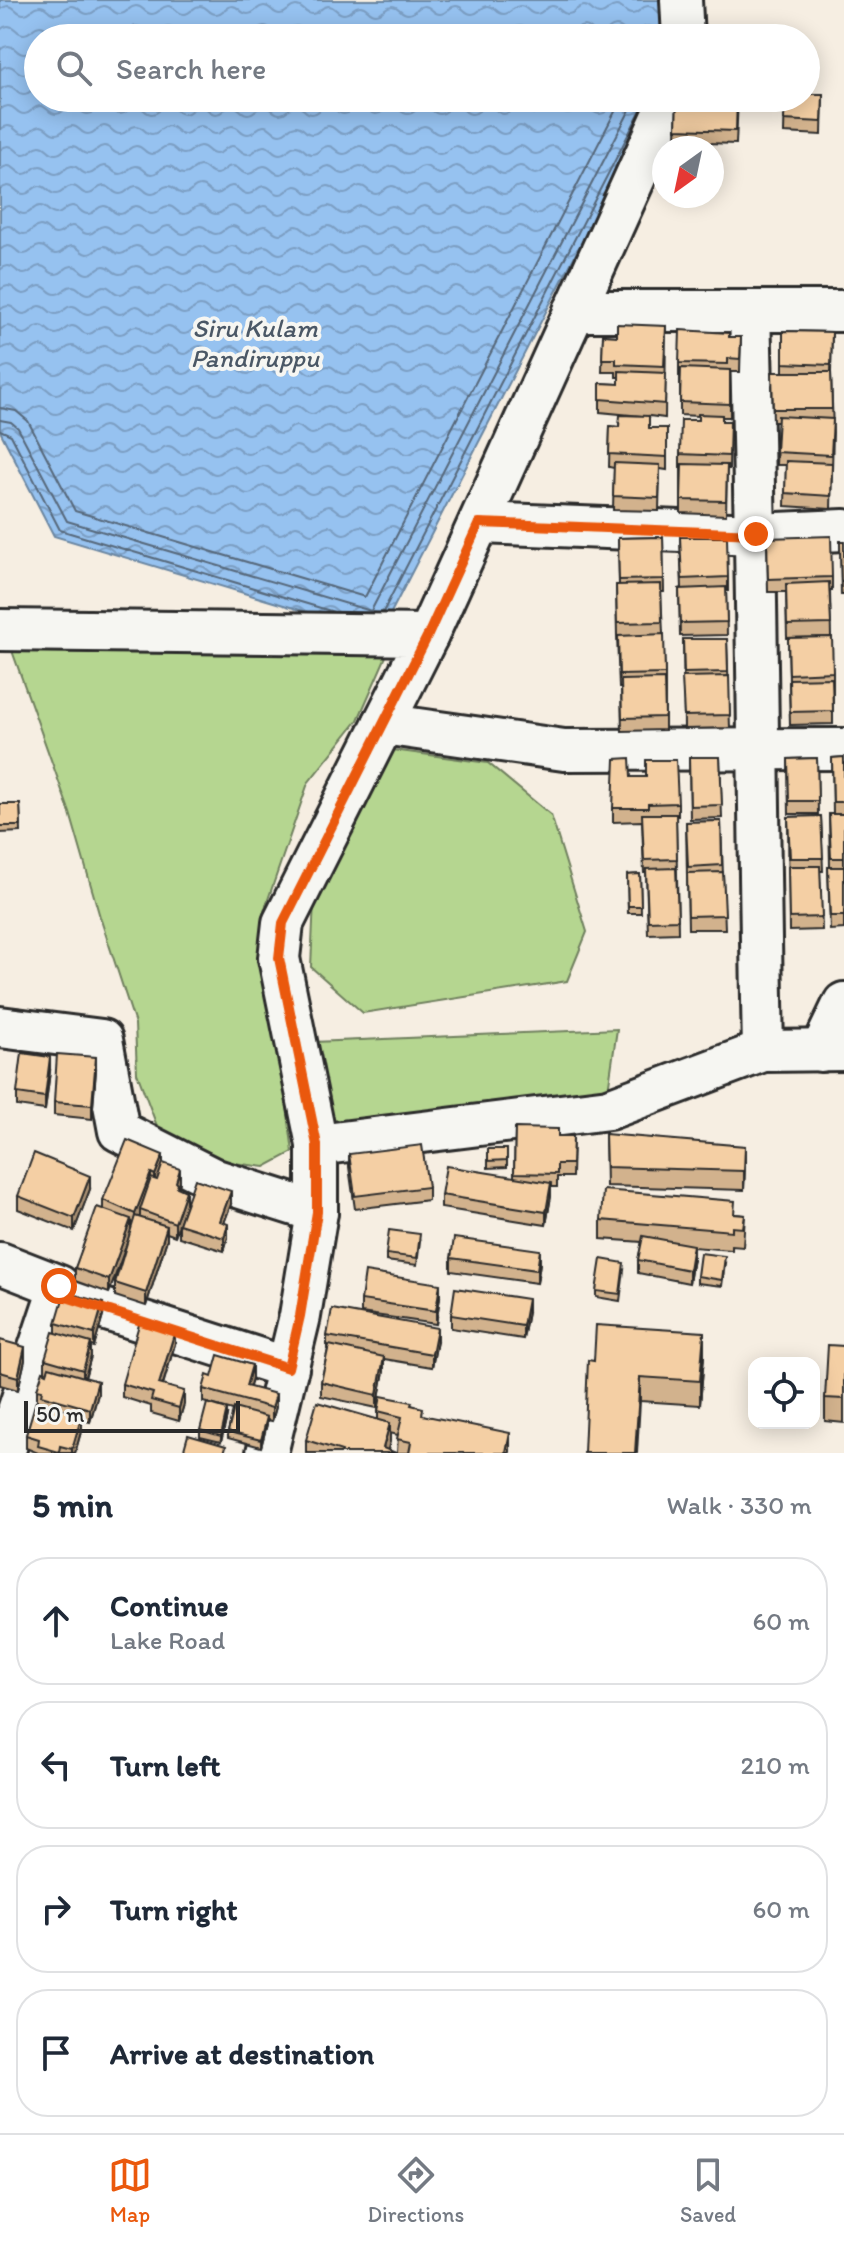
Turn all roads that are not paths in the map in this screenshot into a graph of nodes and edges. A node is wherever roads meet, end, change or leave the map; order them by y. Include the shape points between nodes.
1 (681, 0) edge
2 (682, 24) edge
3 (665, 112) edge
4 (574, 311) junction
5 (750, 311) junction
6 (844, 311) edge
7 (479, 523) junction
8 (844, 530) edge
9 (756, 534) junction
10 (0, 630) edge
11 (428, 635) junction
12 (383, 724) junction
13 (844, 749) edge
14 (756, 751) junction
15 (844, 1003) edge
16 (0, 1027) edge
17 (832, 1050) edge
18 (763, 1051) junction
19 (317, 1145) junction
20 (317, 1212) junction
21 (0, 1263) edge
22 (57, 1294) junction
23 (288, 1368) junction
24 (4, 1453) edge
25 (267, 1453) edge

1 - 2 street
3 - 4 street
4 - 5 street
4 - 7 street
5 - 6 street
5 - 9 street
7 - 9 street
7 - 11 street
8 - 9 street
9 - 14 street
10 - 11 street
11 - 12 street
12 - 14 street via 564,750
12 - 19 street via 283,923 279,958
13 - 14 street
14 - 18 street
15 - 17 street
16 - 20 street via 102,1040 119,1131 216,1180
17 - 18 street
18 - 19 street via 609,1109
19 - 20 street
20 - 23 street
21 - 22 street via 59,1286
22 - 23 street
22 - 24 street
23 - 25 street

